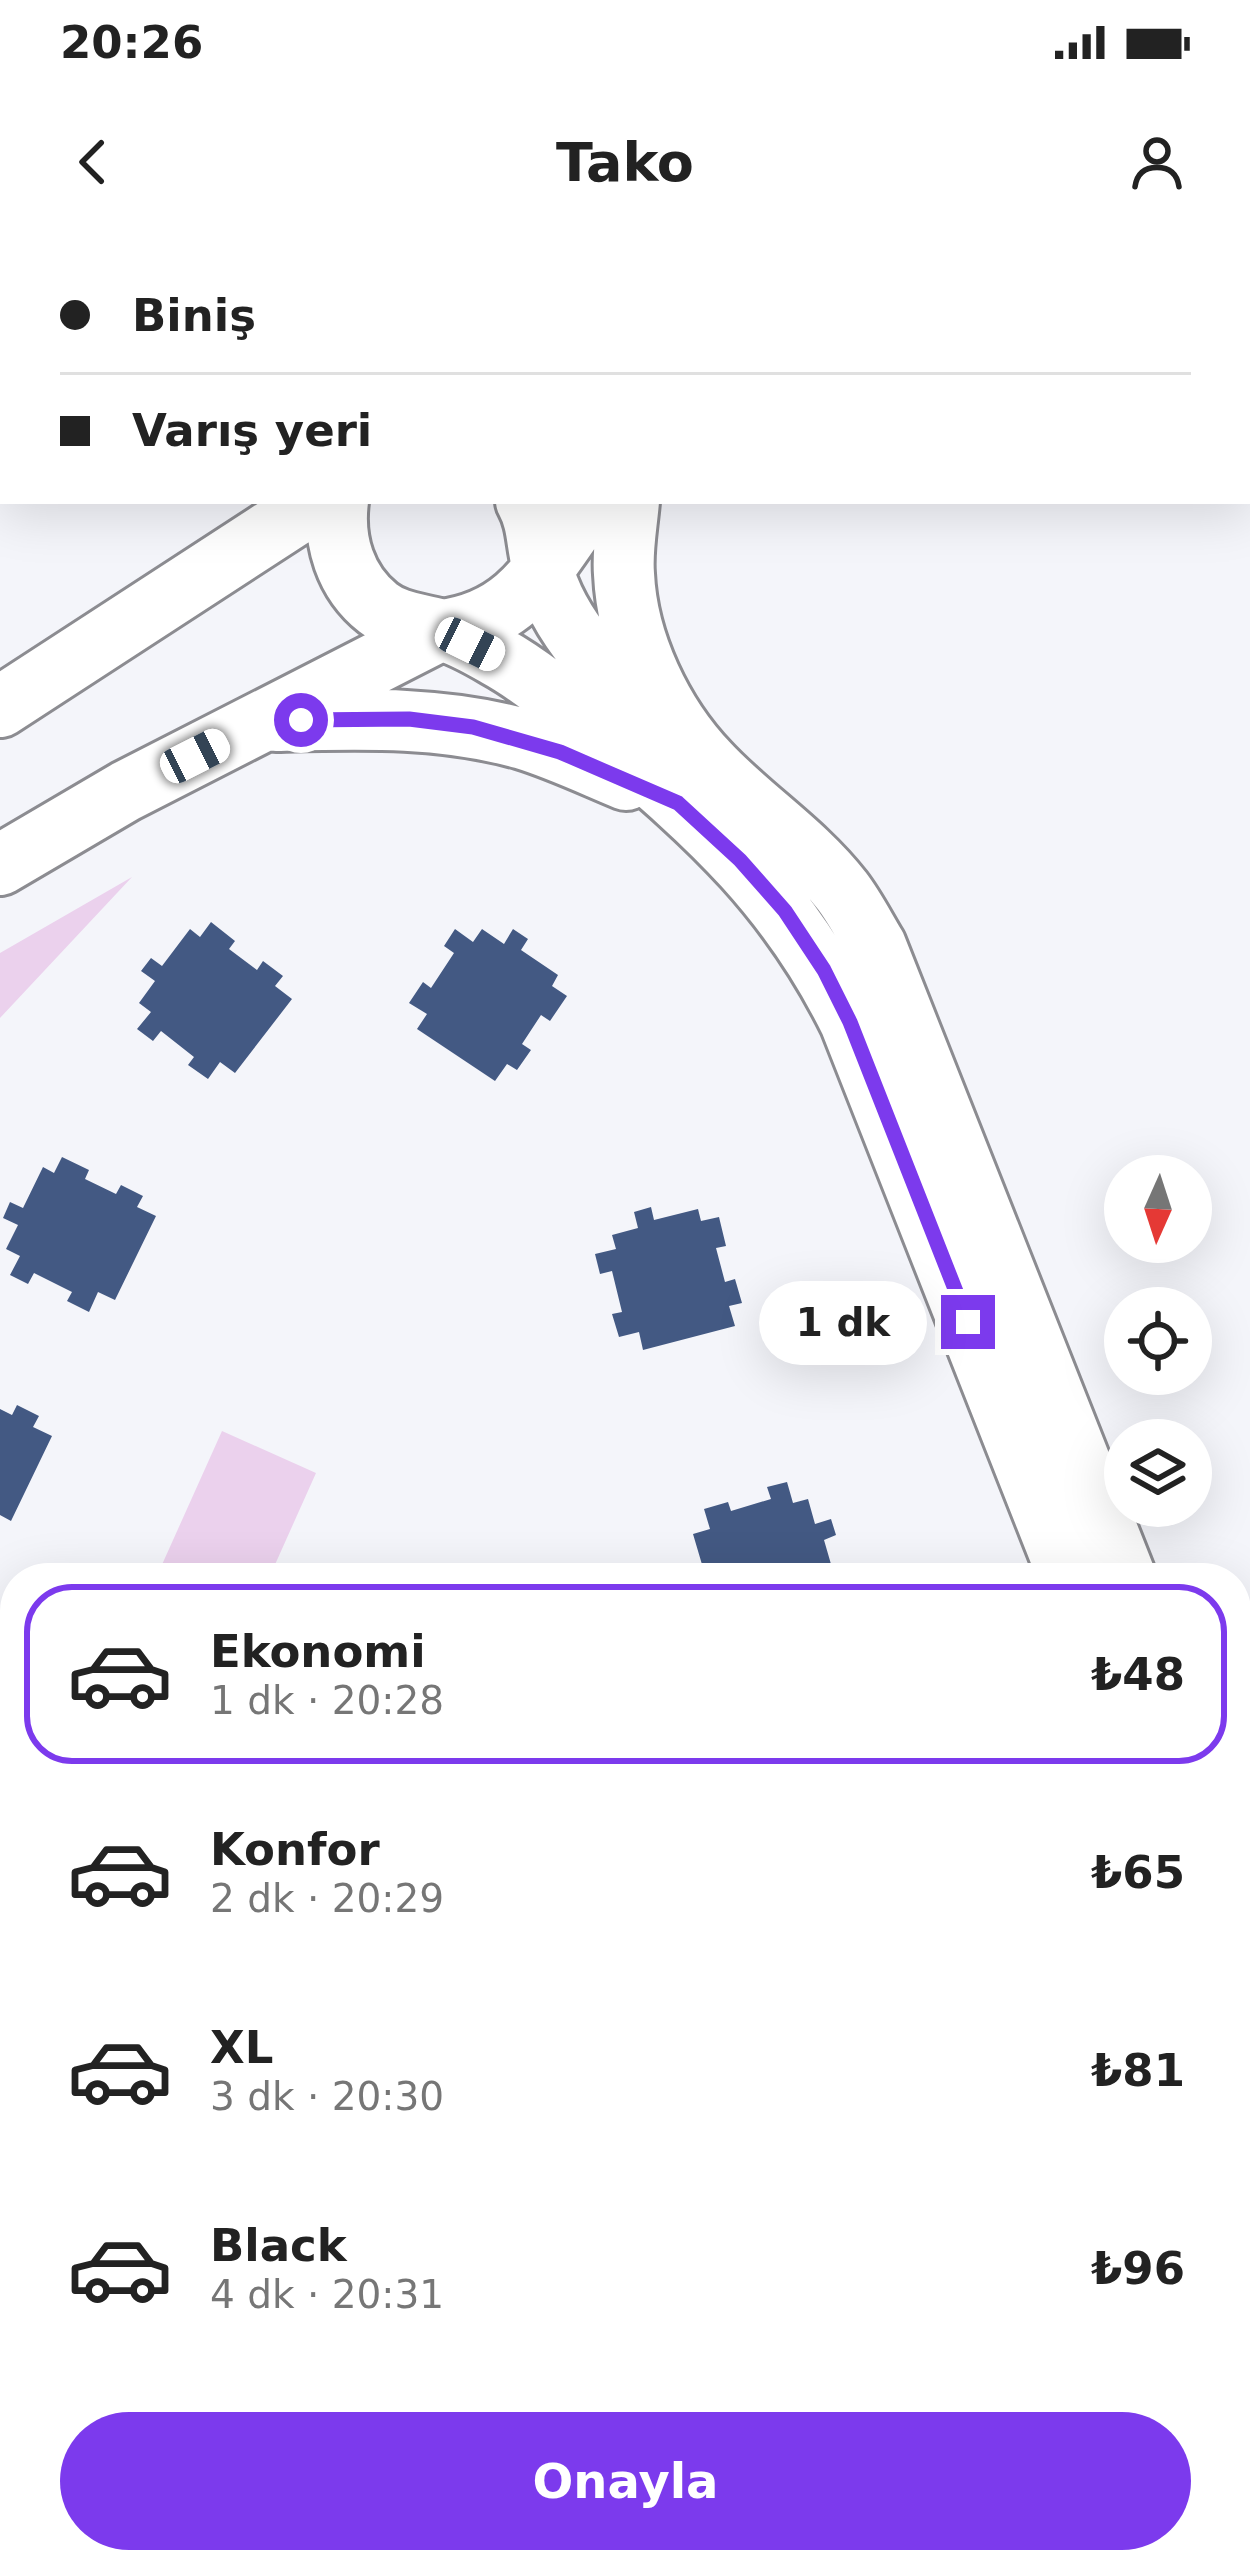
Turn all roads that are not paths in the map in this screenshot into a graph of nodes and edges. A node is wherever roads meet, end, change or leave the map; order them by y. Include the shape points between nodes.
1 (312, 504) edge
2 (338, 504) edge
3 (527, 504) edge
4 (590, 504) edge
5 (629, 504) edge
6 (542, 567) junction
7 (441, 630) junction
8 (0, 707) edge
9 (264, 721) junction
10 (693, 783) junction
11 (0, 865) edge
12 (1063, 1563) edge
13 (1120, 1563) edge

1 - 8 main road
2 - 7 main road via 340,553 355,584 378,608
3 - 6 main road
4 - 6 main road
5 - 10 main road via 623,571 641,654
6 - 7 main road via 497,616
6 - 10 main road via 570,626
7 - 9 main road
7 - 10 main road via 498,657
9 - 10 main road via 409,719 473,727
9 - 11 main road
10 - 12 main road via 824,970
10 - 13 main road via 800,846 842,891 876,946

